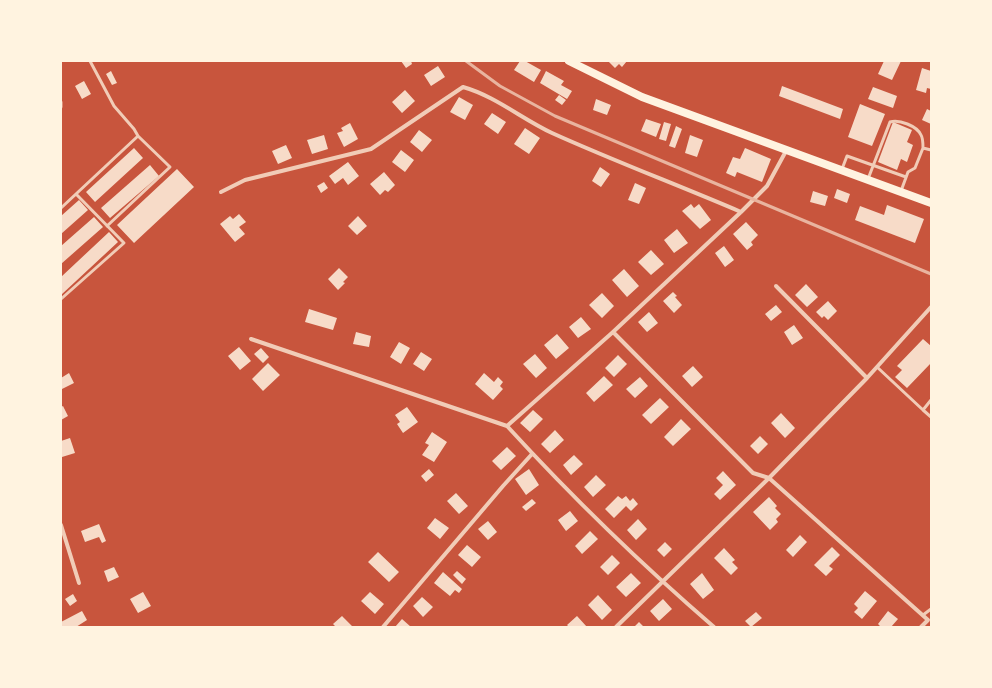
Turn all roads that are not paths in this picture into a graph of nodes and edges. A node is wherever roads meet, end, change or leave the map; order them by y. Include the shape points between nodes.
1 (90, 61) edge
2 (569, 61) edge
3 (61, 102) edge
4 (61, 106) edge
5 (138, 136) junction
6 (923, 148) junction
7 (931, 150) edge
8 (786, 151) junction
9 (873, 166) junction
10 (841, 171) junction
11 (906, 177) junction
12 (868, 180) junction
13 (221, 192) dead end
14 (900, 192) junction
15 (76, 194) junction
16 (931, 203) edge
17 (61, 208) edge
18 (741, 212) junction
19 (107, 226) junction
20 (776, 286) dead end
21 (61, 299) edge
22 (931, 307) edge
23 (613, 332) junction
24 (251, 339) dead end
25 (877, 367) junction
26 (867, 378) junction
27 (931, 400) edge
28 (923, 410) junction
29 (931, 417) edge
30 (507, 426) junction
31 (532, 454) junction
32 (769, 478) junction
33 (61, 525) edge
34 (662, 582) junction
35 (79, 583) dead end
36 (931, 609) edge
37 (923, 615) junction
38 (382, 627) edge
39 (616, 627) edge
40 (714, 627) edge
41 (921, 627) edge

1 - 5 lane via 114,106
2 - 8 main road via 642,97
3 - 4 lane
5 - 15 lane
5 - 19 lane via 170,167
6 - 7 lane
6 - 9 lane via 921,134 915,128 900,121 890,122
6 - 11 lane via 915,168 908,172
8 - 10 main road
8 - 18 street via 767,186
9 - 10 lane via 847,156
9 - 11 lane
9 - 12 lane
10 - 12 main road
11 - 14 lane
12 - 14 main road
13 - 18 street via 245,180 371,148 463,87 478,91 530,122 584,147
14 - 16 main road
15 - 17 lane
15 - 19 lane
18 - 23 street
19 - 21 lane via 124,242
20 - 26 street
22 - 25 street
23 - 30 street
23 - 32 street via 753,473
24 - 30 street
25 - 26 street
25 - 28 lane
26 - 32 street
27 - 28 lane
28 - 29 lane
30 - 31 street
31 - 34 street
31 - 38 street
32 - 34 street
32 - 37 street
33 - 35 street
34 - 39 street
34 - 40 street
36 - 37 lane
37 - 41 street via 928,620

